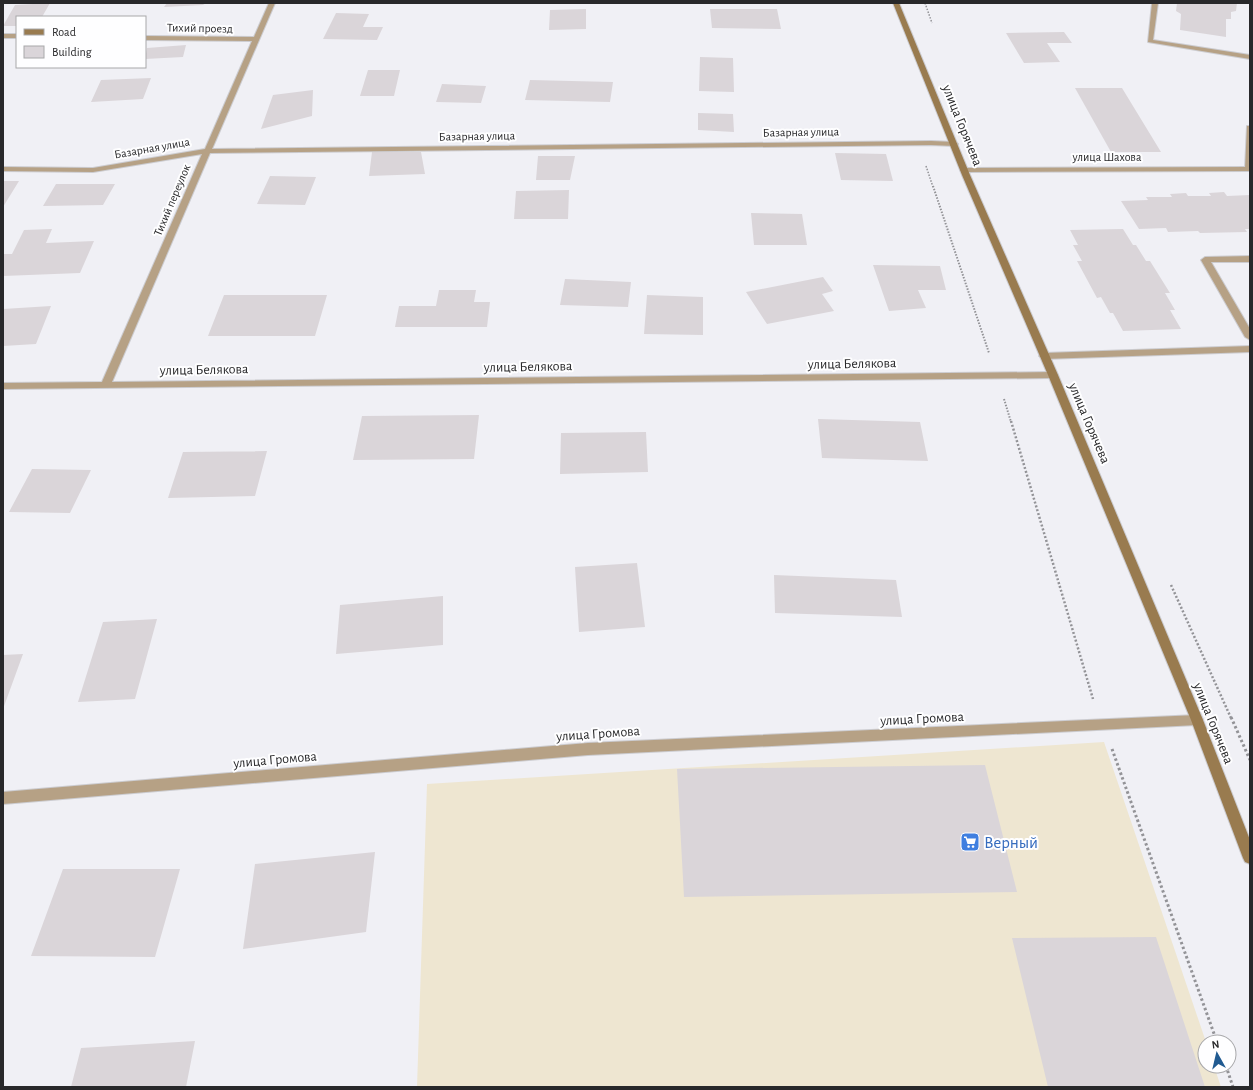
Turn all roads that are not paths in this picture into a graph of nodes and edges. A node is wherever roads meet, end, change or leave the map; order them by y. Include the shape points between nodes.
1 (272, 3) edge
2 (896, 3) edge
3 (1155, 3) edge
4 (3, 36) edge
5 (16, 36) edge
6 (146, 38) edge
7 (255, 40) junction
8 (1250, 57) edge
9 (1250, 128) edge
10 (954, 144) junction
11 (206, 151) junction
12 (3, 169) edge
13 (1249, 169) edge
14 (964, 170) junction
15 (1250, 259) edge
16 (1250, 337) edge
17 (1250, 349) edge
18 (1044, 356) junction
19 (1053, 375) junction
20 (106, 384) junction
21 (3, 386) edge
22 (1197, 720) junction
23 (3, 798) edge
24 (1250, 858) edge

1 - 7 street, Тихий переулок
2 - 10 main road, улица Горячева
3 - 8 street via 1150,41
4 - 5 street
6 - 7 street, Тихий проезд
7 - 11 street, Тихий переулок
9 - 13 street
10 - 11 street, Базарная улица
10 - 14 main road, улица Горячева
11 - 12 street, Базарная улица via 93,170
11 - 20 street, Тихий переулок
13 - 14 street, улица Шахова
14 - 18 main road, улица Горячева
15 - 16 street via 1205,260
17 - 18 street
18 - 19 main road, улица Горячева
19 - 20 street, улица Белякова
19 - 22 main road, улица Горячева
20 - 21 street, улица Белякова
22 - 23 street, улица Громова via 588,749
22 - 24 main road, улица Горячева

